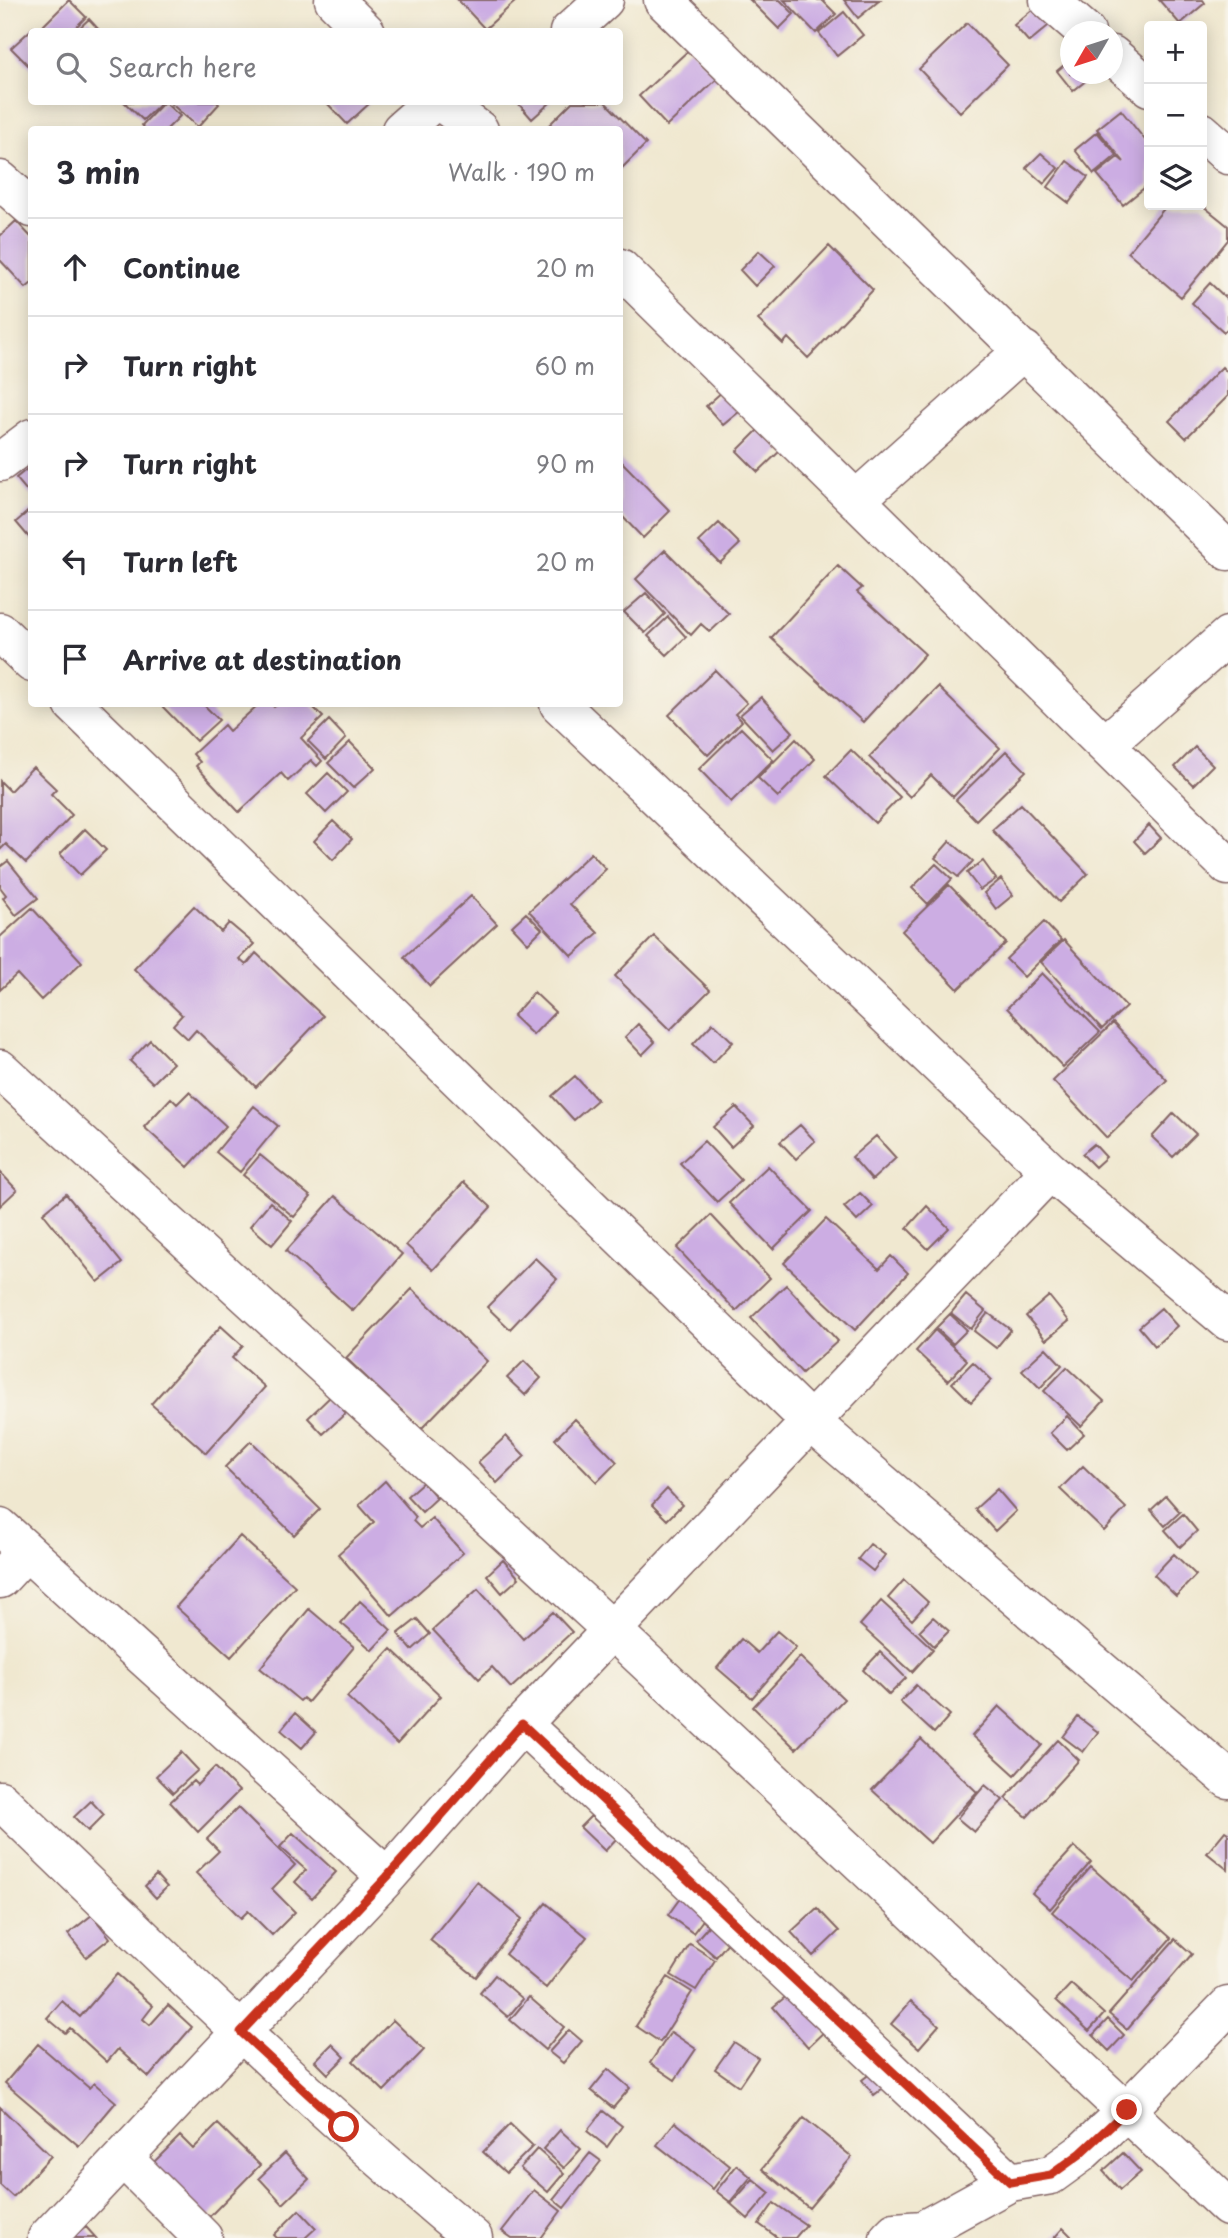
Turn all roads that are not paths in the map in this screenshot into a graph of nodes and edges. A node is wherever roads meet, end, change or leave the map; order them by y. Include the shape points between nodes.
1 (334, 0) edge
2 (604, 0) edge
3 (663, 0) edge
4 (1049, 0) edge
5 (1073, 21) edge
6 (362, 28) edge
7 (573, 28) edge
8 (1123, 65) edge
9 (1146, 84) edge
10 (430, 105) edge
11 (406, 126) edge
12 (1207, 136) edge
13 (1228, 155) edge
14 (0, 180) edge
15 (28, 204) edge
16 (623, 271) edge
17 (1024, 350) junction
18 (28, 441) edge
19 (0, 462) edge
20 (856, 500) junction
21 (1228, 551) edge
22 (0, 632) edge
23 (1228, 636) edge
24 (28, 659) edge
25 (77, 707) edge
26 (562, 707) edge
27 (1106, 744) junction
28 (1228, 866) edge
29 (0, 1069) edge
30 (1050, 1171) junction
31 (1228, 1321) edge
32 (811, 1422) junction
33 (13, 1539) edge
34 (0, 1580) edge
35 (612, 1630) junction
36 (522, 1724) junction
37 (1228, 1779) edge
38 (0, 1800) edge
39 (387, 1877) junction
40 (1228, 2007) edge
41 (241, 2032) junction
42 (1127, 2110) junction
43 (123, 2158) junction
44 (1010, 2182) junction
45 (1228, 2207) edge
46 (963, 2226) edge
47 (47, 2238) edge
48 (203, 2238) edge
49 (473, 2238) edge
50 (889, 2238) edge

1 - 6 street
2 - 7 street
3 - 17 street
4 - 5 street
8 - 9 street
10 - 11 street
12 - 13 street
14 - 15 street
16 - 20 street
17 - 20 street
17 - 21 street
18 - 19 street
20 - 27 street
22 - 24 street
23 - 27 street
25 - 32 street
26 - 30 street
27 - 28 street
29 - 35 street
30 - 31 street
30 - 32 street
32 - 35 street
32 - 37 street
33 - 34 street
33 - 39 street
35 - 36 street
35 - 42 street
36 - 39 street
36 - 44 street
38 - 41 street
39 - 41 street
40 - 42 street
41 - 43 street
41 - 49 street
42 - 44 street via 1051,2175
42 - 45 street
43 - 47 street
43 - 48 street
44 - 46 street
46 - 50 street via 895,2232

